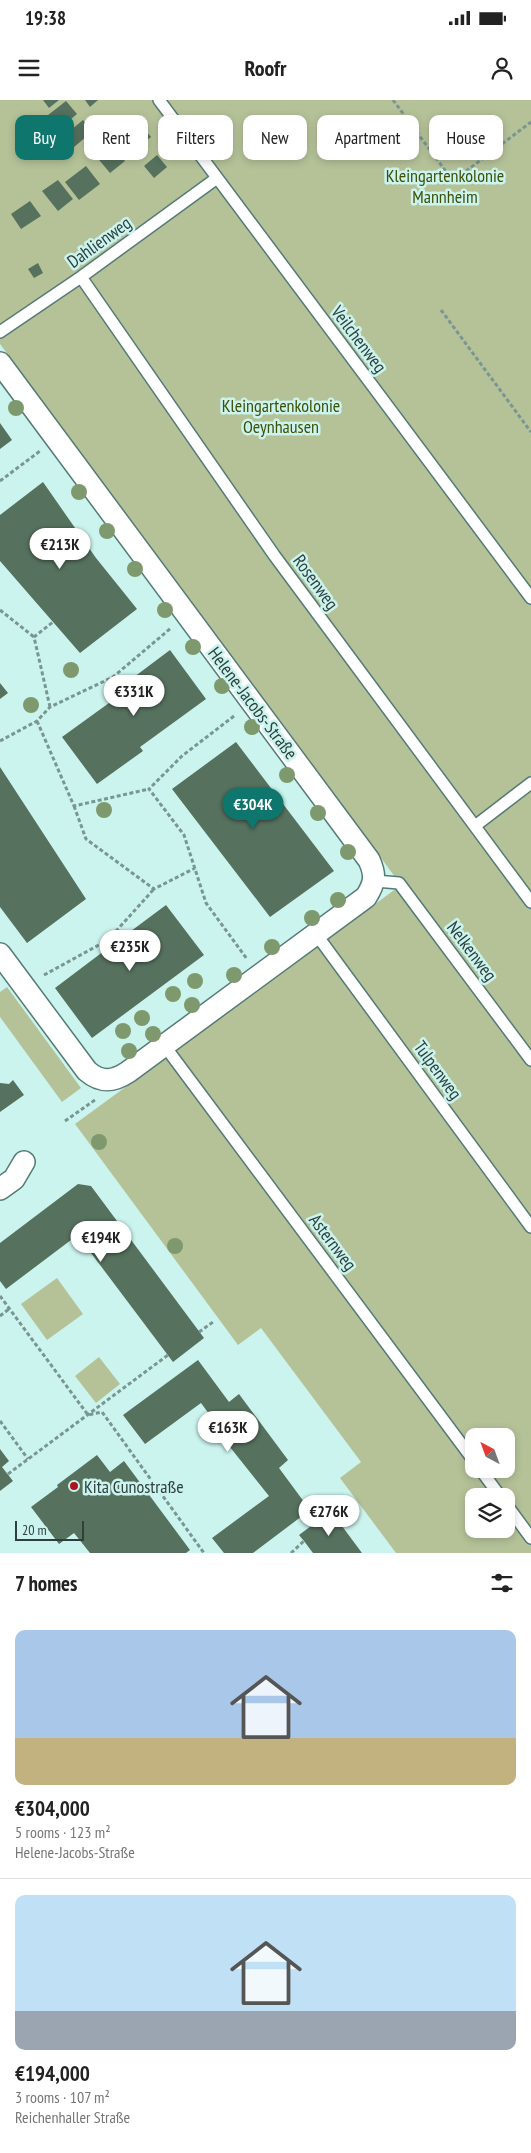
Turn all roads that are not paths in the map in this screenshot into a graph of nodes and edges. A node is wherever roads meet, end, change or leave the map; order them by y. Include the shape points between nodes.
1 (159, 100) edge
2 (217, 178) junction
3 (81, 277) junction
4 (0, 332) edge
5 (0, 363) edge
6 (531, 598) edge
7 (531, 782) edge
8 (474, 826) junction
9 (375, 881) junction
10 (531, 902) edge
11 (316, 934) junction
12 (0, 954) edge
13 (164, 1045) junction
14 (531, 1060) edge
15 (24, 1162) dead end
16 (0, 1189) edge
17 (531, 1227) edge
18 (465, 1449) edge
19 (515, 1516) edge
20 (531, 1538) edge

1 - 2 lane, Veilchenweg
2 - 3 lane, Dahlienweg
2 - 6 lane, Veilchenweg
3 - 4 lane, Dahlienweg
3 - 8 lane, Rosenweg via 274,555
5 - 9 street, Helene-Jacobs-Straße via 369,860
7 - 8 lane
8 - 10 lane, Rosenweg
9 - 11 street via 366,897
9 - 14 lane, Nelkenweg via 399,883
11 - 13 street
11 - 17 lane, Tulpenweg
12 - 13 street via 86,1071 94,1077 103,1081 119,1078
13 - 18 lane, Asternweg
15 - 16 street via 14,1179
19 - 20 lane

